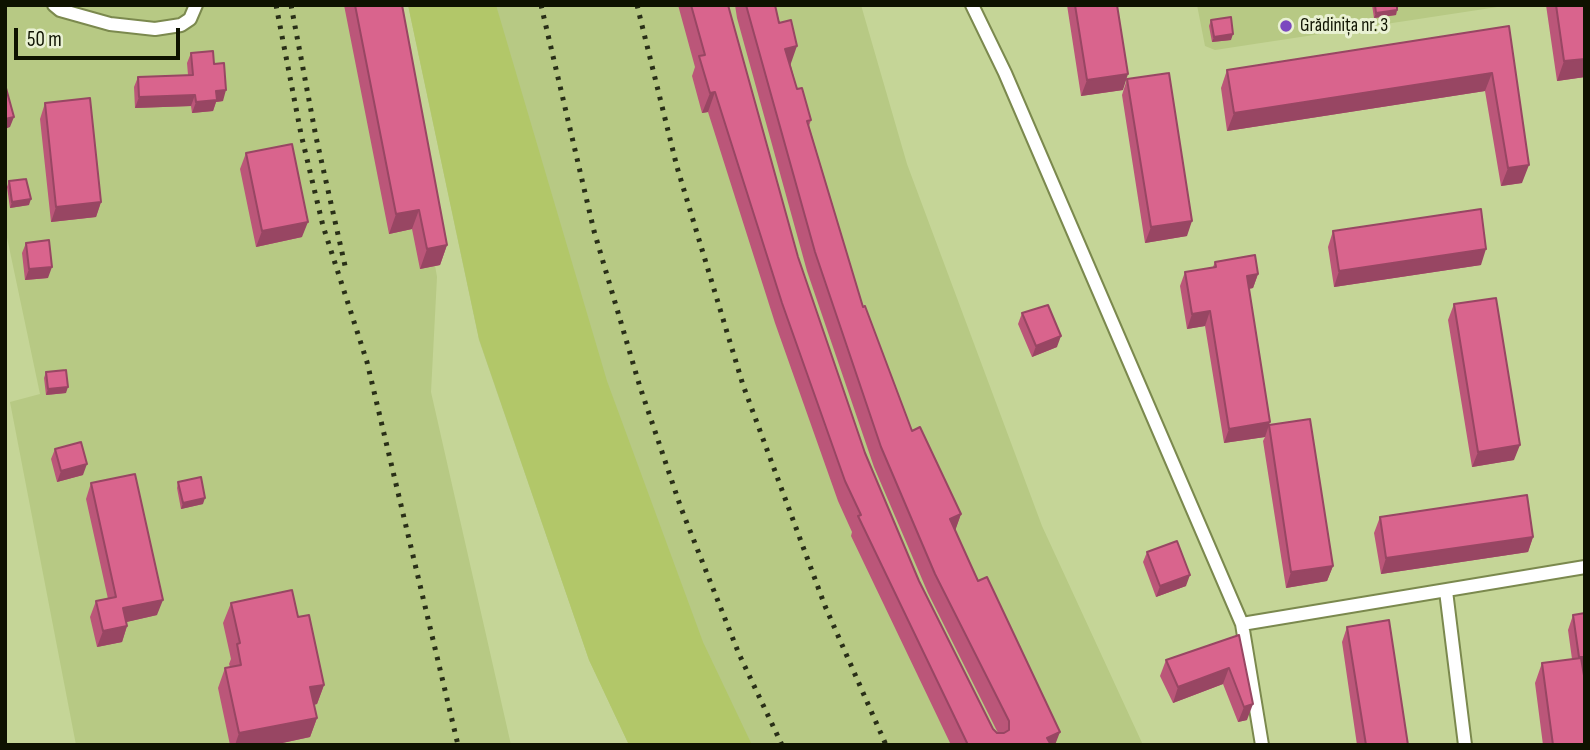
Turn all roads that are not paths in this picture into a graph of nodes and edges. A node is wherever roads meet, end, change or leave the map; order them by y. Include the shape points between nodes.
1 (54, 5) edge
2 (196, 5) edge
3 (972, 5) edge
4 (1585, 567) edge
5 (1446, 591) junction
6 (1242, 624) junction
7 (1262, 745) edge
8 (1465, 745) edge

1 - 2 lane via 110,24 155,29 181,25 190,19
3 - 6 lane
4 - 5 lane
5 - 6 lane
5 - 8 lane
6 - 7 lane

